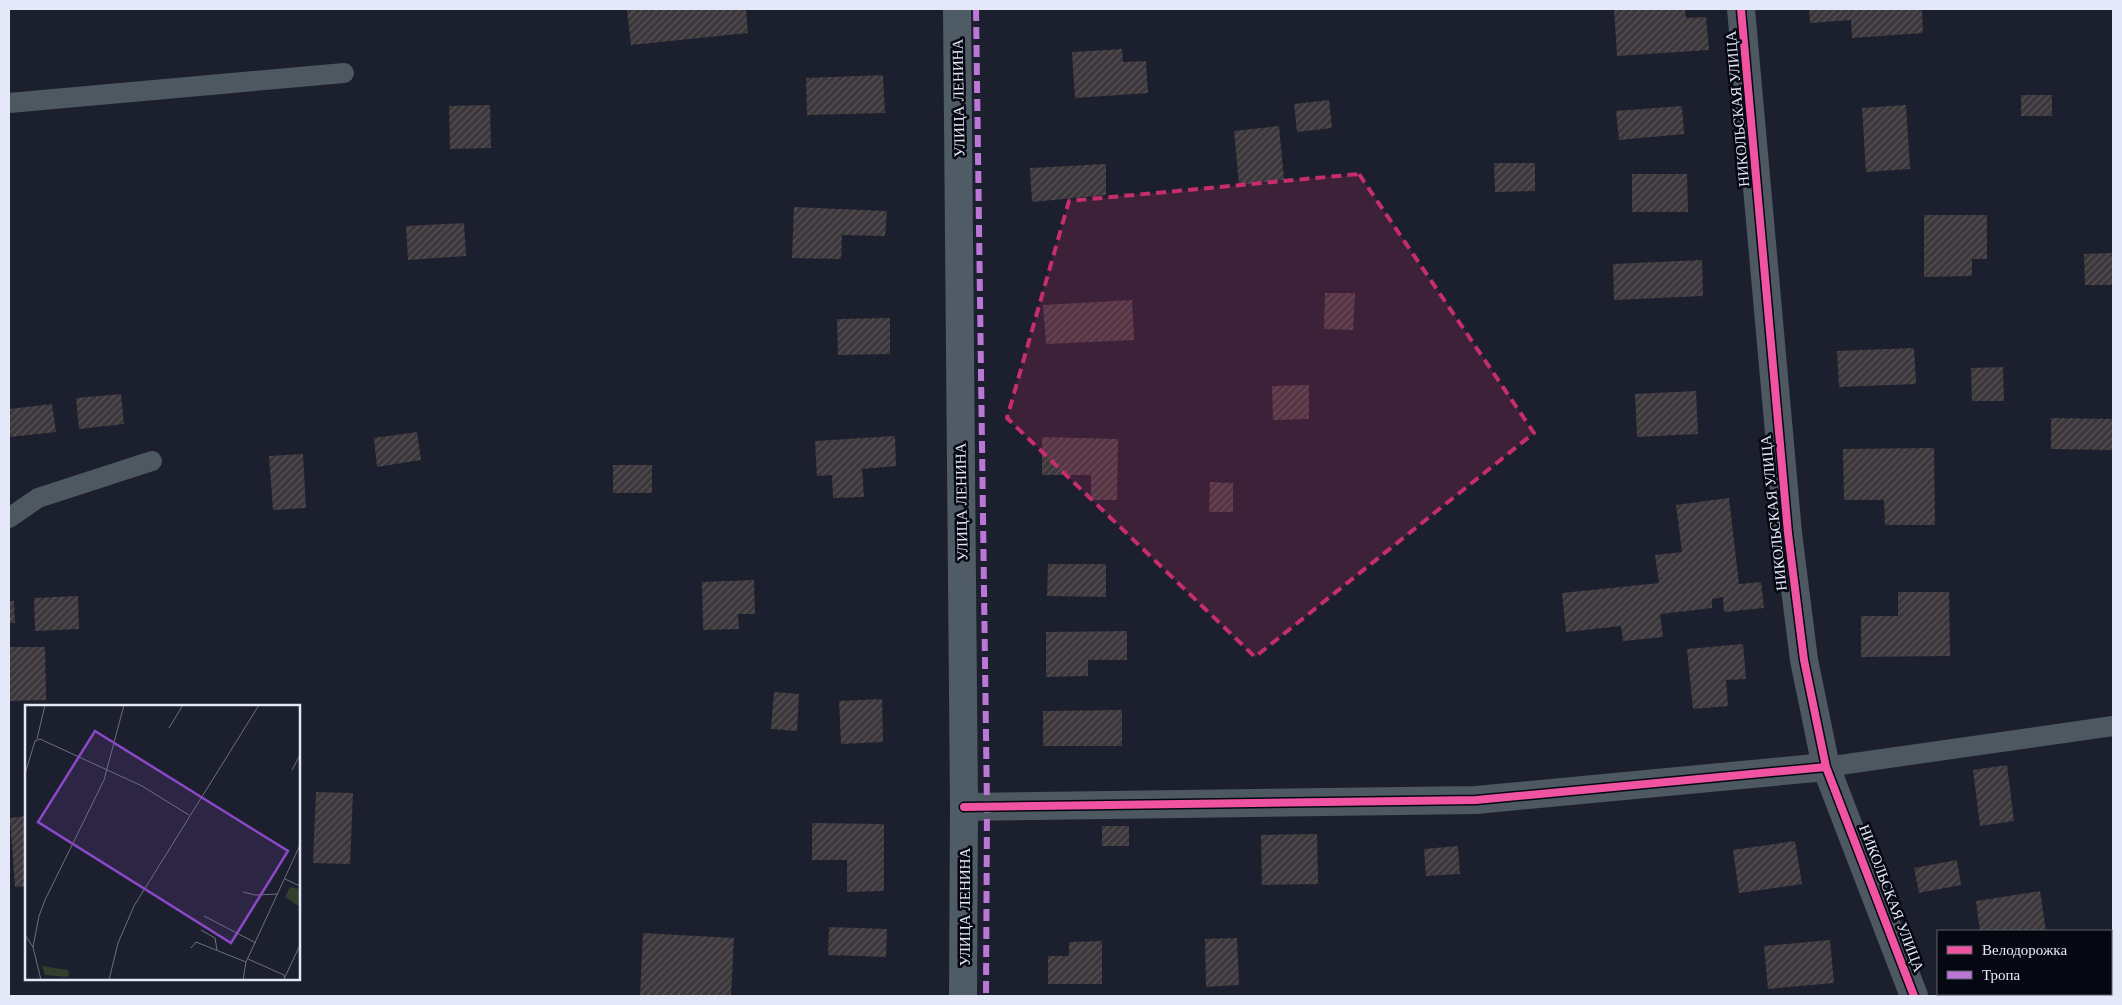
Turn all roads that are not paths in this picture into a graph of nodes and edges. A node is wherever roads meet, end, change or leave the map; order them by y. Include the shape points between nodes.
1 (957, 9) edge
2 (1742, 9) edge
3 (344, 73) dead end
4 (9, 103) edge
5 (152, 461) dead end
6 (9, 518) edge
7 (2113, 726) edge
8 (1826, 767) junction
9 (964, 807) junction
10 (964, 996) edge
11 (1914, 996) edge

1 - 9 main road, УЛИЦА ЛЕНИНА
2 - 8 street, НИКОЛЬСКАЯ УЛИЦА via 1788,533 1804,660
3 - 4 lane
5 - 6 lane via 38,498
7 - 8 lane
8 - 9 street via 1476,800
8 - 11 street, НИКОЛЬСКАЯ УЛИЦА
9 - 10 main road, УЛИЦА ЛЕНИНА

